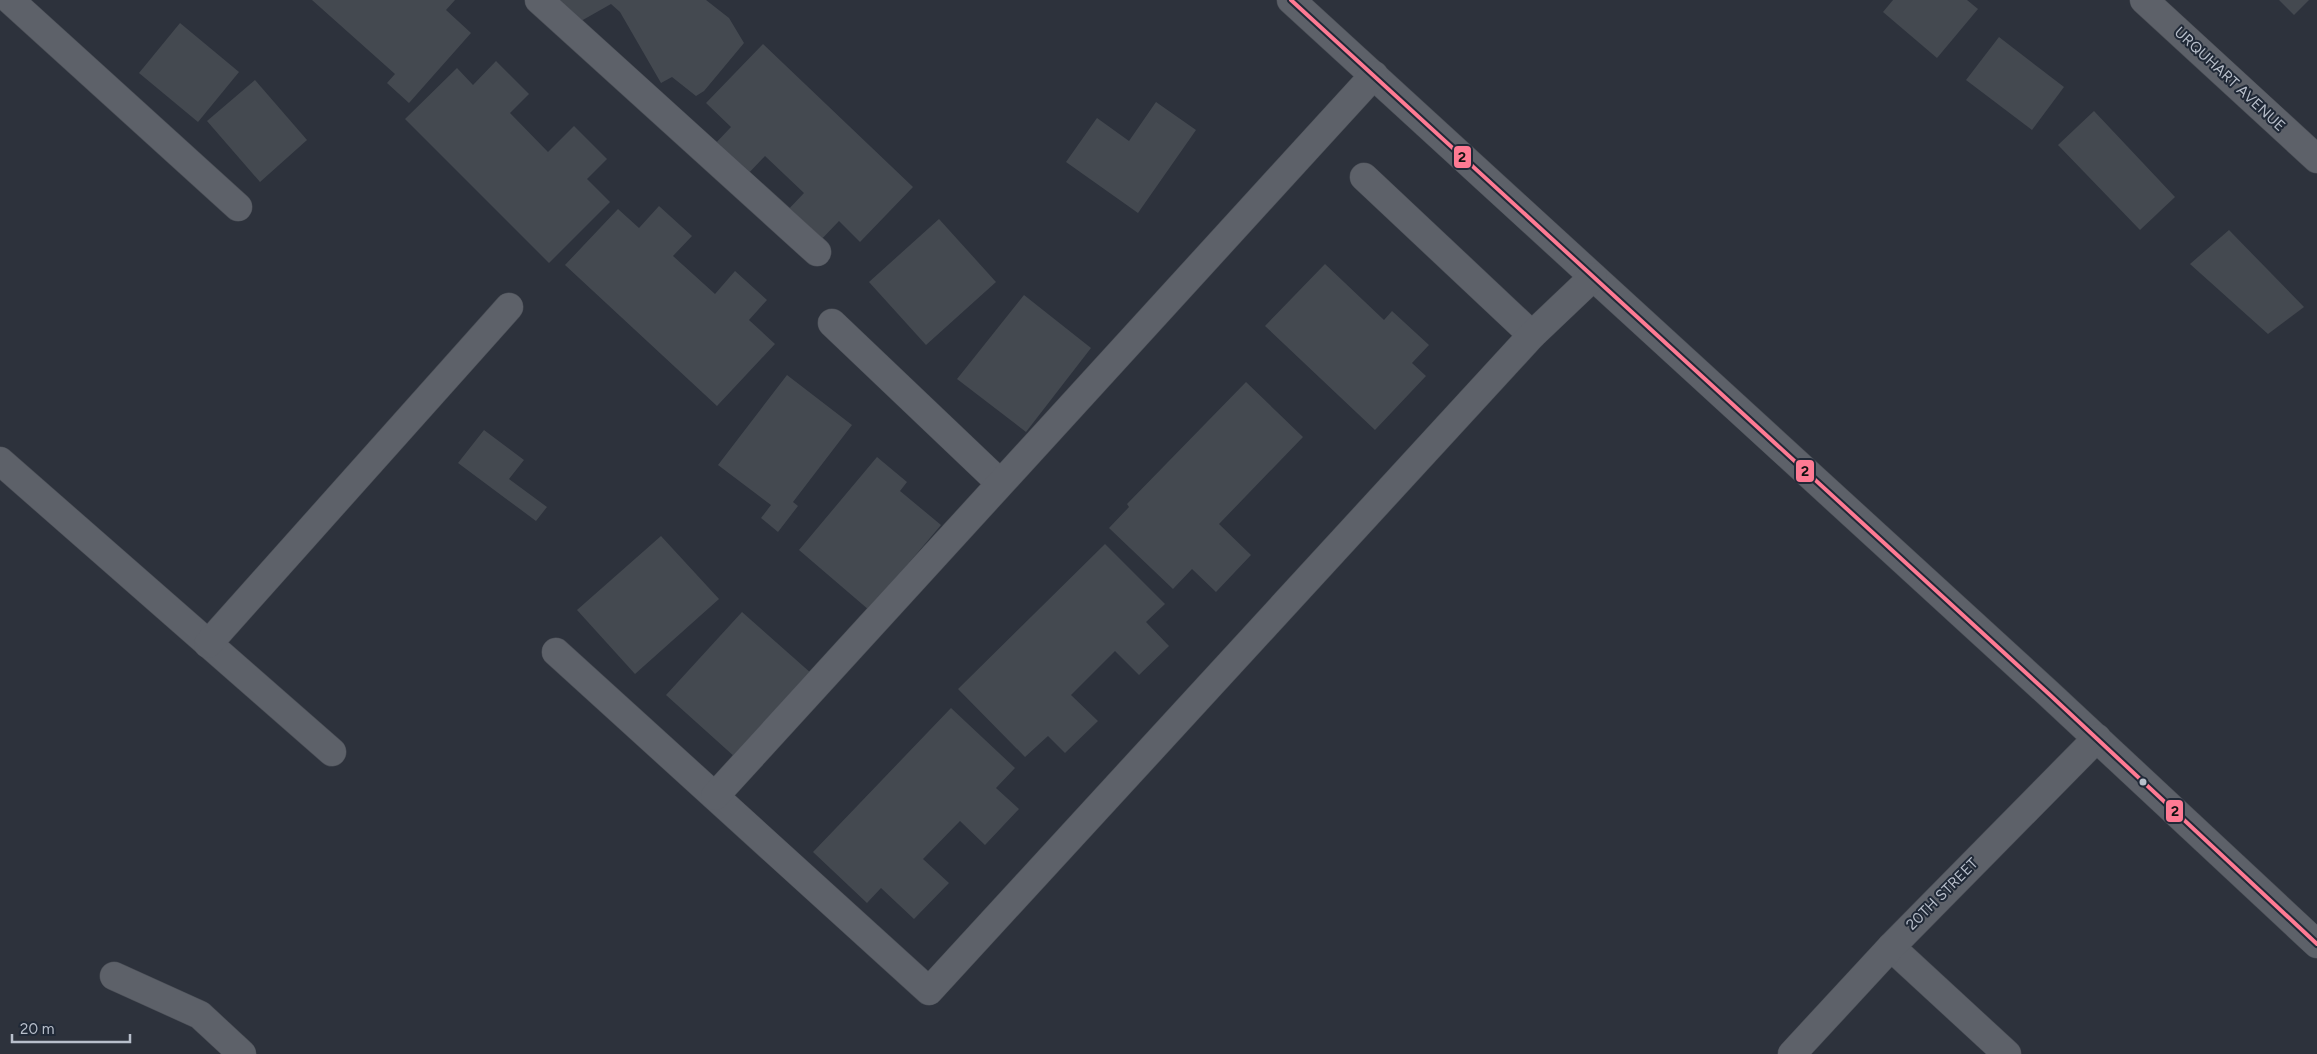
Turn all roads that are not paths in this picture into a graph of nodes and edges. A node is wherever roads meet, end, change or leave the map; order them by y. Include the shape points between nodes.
1 (10, 0) edge
2 (539, 0) edge
3 (1292, 0) edge
4 (2144, 0) edge
5 (1374, 75) junction
6 (2317, 159) edge
7 (1364, 177) dead end
8 (238, 207) dead end
9 (817, 252) dead end
10 (1593, 277) junction
11 (509, 307) dead end
12 (832, 323) dead end
13 (1532, 335) junction
14 (0, 461) edge
15 (1000, 483) junction
16 (208, 644) junction
17 (556, 652) dead end
18 (2097, 738) junction
19 (332, 752) dead end
20 (715, 796) junction
21 (2317, 944) edge
22 (1891, 947) junction
23 (114, 976) dead end
24 (242, 1054) edge
25 (1792, 1054) edge
26 (2007, 1054) edge

1 - 8 street
2 - 9 street
3 - 5 street
4 - 6 street, URQUHART AVENUE
5 - 10 street
5 - 15 street
7 - 13 street
10 - 13 street
10 - 18 street
11 - 16 street
12 - 15 street
13 - 20 street via 929,991
14 - 16 street
15 - 20 street
16 - 19 street
17 - 20 street
18 - 21 street
18 - 22 street, 20TH STREET
22 - 25 street, 20TH STREET
22 - 26 street
23 - 24 street via 200,1015

